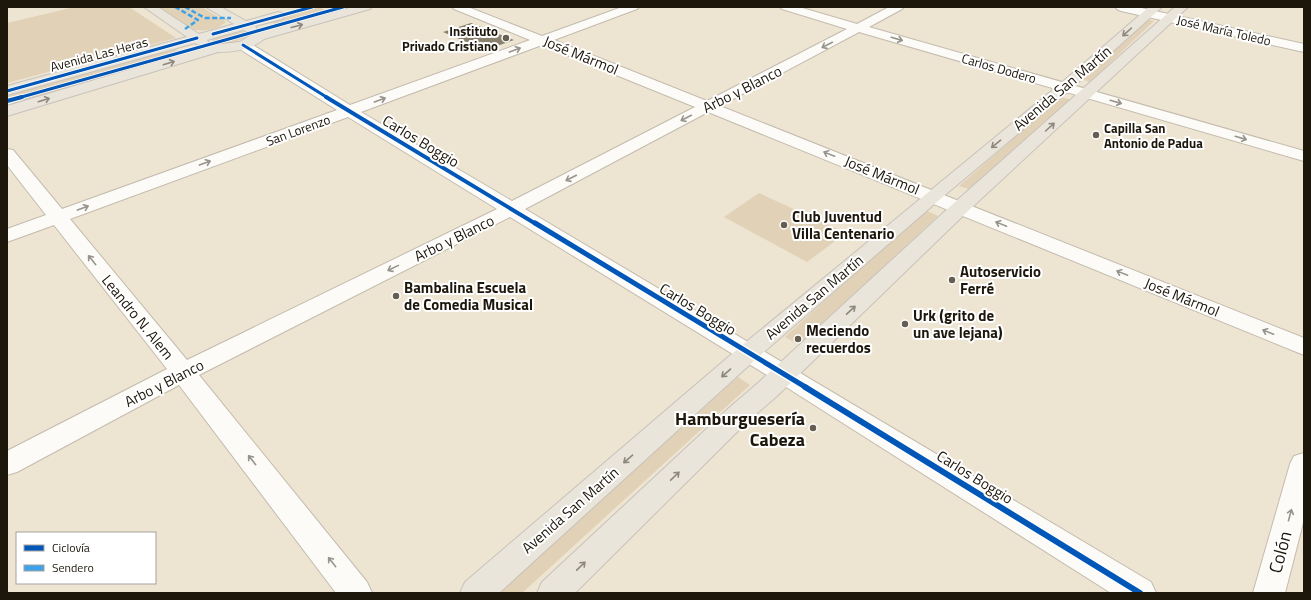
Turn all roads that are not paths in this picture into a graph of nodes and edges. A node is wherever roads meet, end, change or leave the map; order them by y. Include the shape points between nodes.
1 (150, 7) edge
2 (212, 7) edge
3 (312, 7) edge
4 (458, 7) edge
5 (633, 7) edge
6 (786, 7) edge
7 (898, 7) edge
8 (1121, 7) edge
9 (358, 8) edge
10 (1164, 11) edge
11 (859, 28) junction
12 (247, 34) junction
13 (543, 40) junction
14 (200, 41) junction
15 (217, 48) junction
16 (1304, 48) edge
17 (1065, 87) junction
18 (7, 91) edge
19 (1087, 94) junction
20 (709, 106) junction
21 (7, 111) edge
22 (349, 111) junction
23 (7, 154) edge
24 (1304, 156) edge
25 (933, 196) junction
26 (961, 207) junction
27 (511, 209) junction
28 (57, 218) junction
29 (7, 236) edge
30 (1304, 347) edge
31 (748, 353) junction
32 (183, 372) junction
33 (784, 374) junction
34 (7, 464) edge
35 (1304, 464) edge
36 (356, 593) edge
37 (476, 593) edge
38 (553, 593) edge
39 (1140, 593) edge
40 (1268, 593) edge

1 - 14 main road
2 - 12 main road
3 - 12 main road, Avenida Las Heras
4 - 13 street, José Mármol
5 - 13 street, San Lorenzo
6 - 11 street, Carlos Dodero
7 - 11 street, Arbo y Blanco
8 - 10 street, José María Toledo
12 -> 9 main road, Avenida Las Heras
10 - 16 street, José María Toledo
10 -> 17 main road, Avenida San Martín
10 - 19 main road, Avenida San Martín
11 -> 17 street, Carlos Dodero
11 -> 20 street, Arbo y Blanco
12 - 14 main road, Avenida Las Heras via 213,34
12 - 15 main road, Avenida Las Heras
12 - 22 street, Carlos Boggio
13 - 20 street, José Mármol
22 -> 13 street, San Lorenzo
14 - 15 main road via 208,47
14 - 18 main road, Avenida Las Heras
21 -> 15 main road, Avenida Las Heras
17 - 19 street, Carlos Dodero
17 -> 25 main road, Avenida San Martín
19 -> 24 street, Carlos Dodero
26 -> 19 main road, Avenida San Martín
25 -> 20 street, José Mármol
20 -> 27 street, Arbo y Blanco
22 - 27 street, Carlos Boggio
28 -> 22 street, San Lorenzo
23 - 28 street, Leandro N. Alem
25 - 26 street, José Mármol
25 - 31 main road, Avenida San Martín
30 -> 26 street, José Mármol
33 -> 26 main road, Avenida San Martín
27 - 31 street, Carlos Boggio
27 -> 32 street, Arbo y Blanco
28 - 29 street, San Lorenzo
32 -> 28 street, Leandro N. Alem
31 - 33 street, Carlos Boggio
31 -> 37 main road, Avenida San Martín
32 - 34 street, Arbo y Blanco
36 -> 32 street, Leandro N. Alem
38 -> 33 main road, Avenida San Martín
33 - 39 street, Carlos Boggio
40 -> 35 street, Colón

